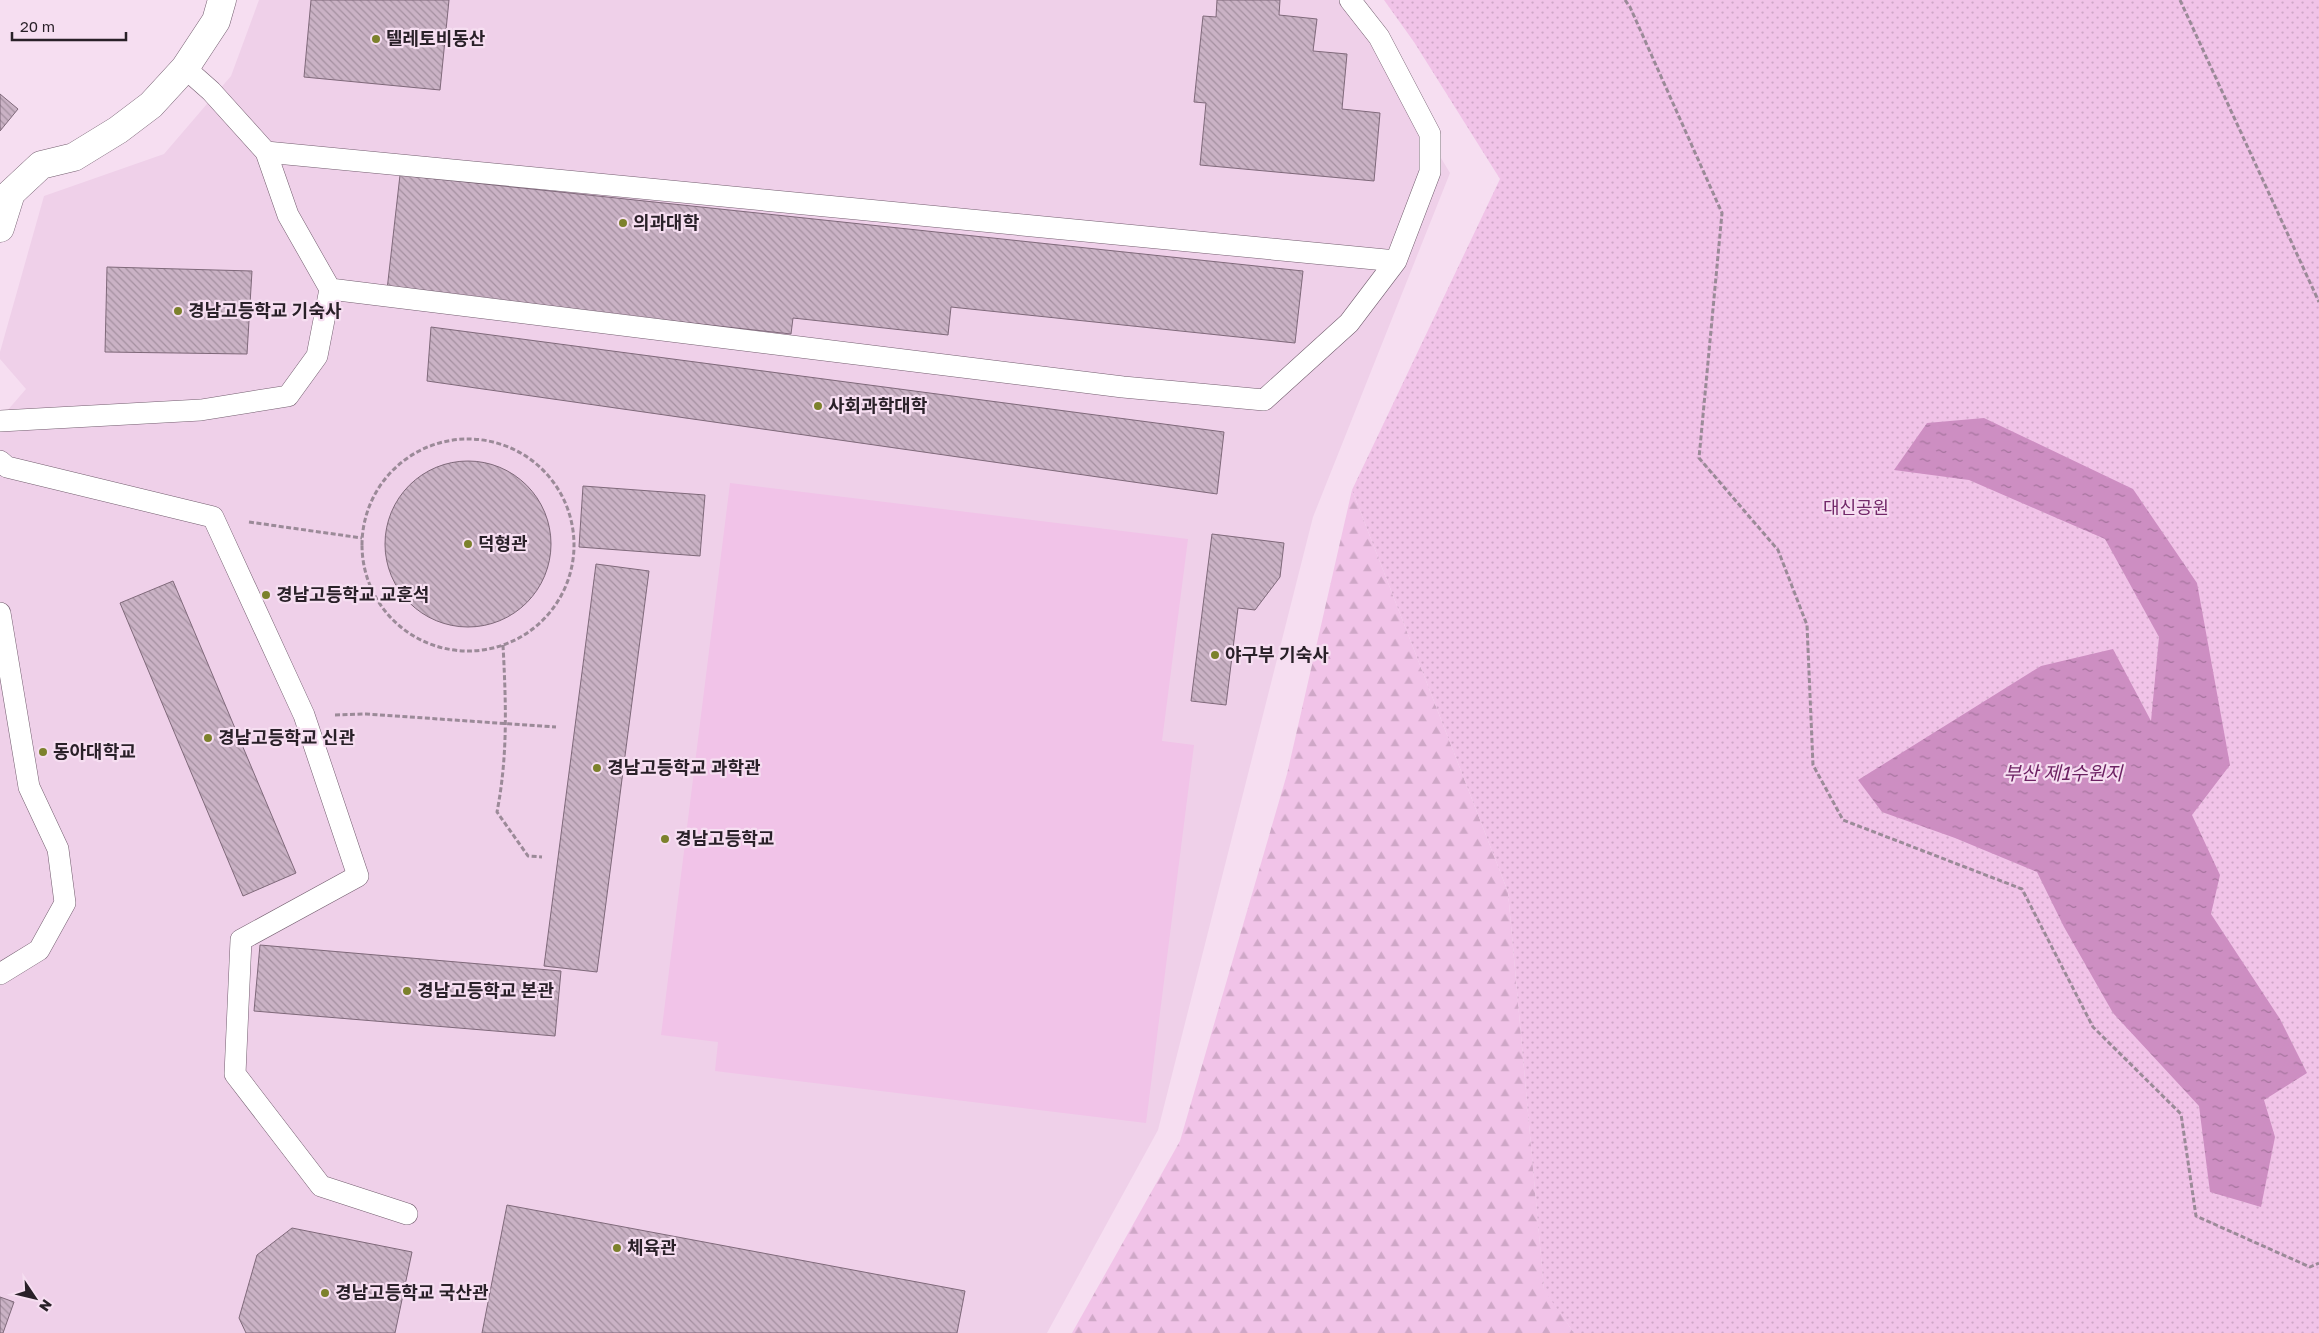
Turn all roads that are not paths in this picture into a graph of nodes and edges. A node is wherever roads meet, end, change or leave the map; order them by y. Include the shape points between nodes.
1 (222, 0) edge
2 (1350, 0) edge
3 (185, 68) junction
4 (266, 152) junction
5 (0, 228) edge
6 (1396, 261) junction
7 (330, 289) junction
8 (0, 421) edge
9 (0, 462) edge
10 (0, 613) edge
11 (0, 974) edge
12 (408, 1214) dead end

1 - 3 street via 216,21
2 - 6 lane via 1379,37 1430,134 1430,172
3 - 4 lane via 211,91
3 - 5 street via 152,105 118,130 74,157 41,165 11,192
4 - 6 lane
4 - 7 lane via 288,215
6 - 7 lane via 1349,323 1264,400 1123,387
7 - 8 lane via 317,356 288,396 201,410
9 - 12 lane via 7,467 213,517 304,715 358,876 241,940 235,1074 321,1186
10 - 11 lane via 29,788 58,849 65,903 40,950

